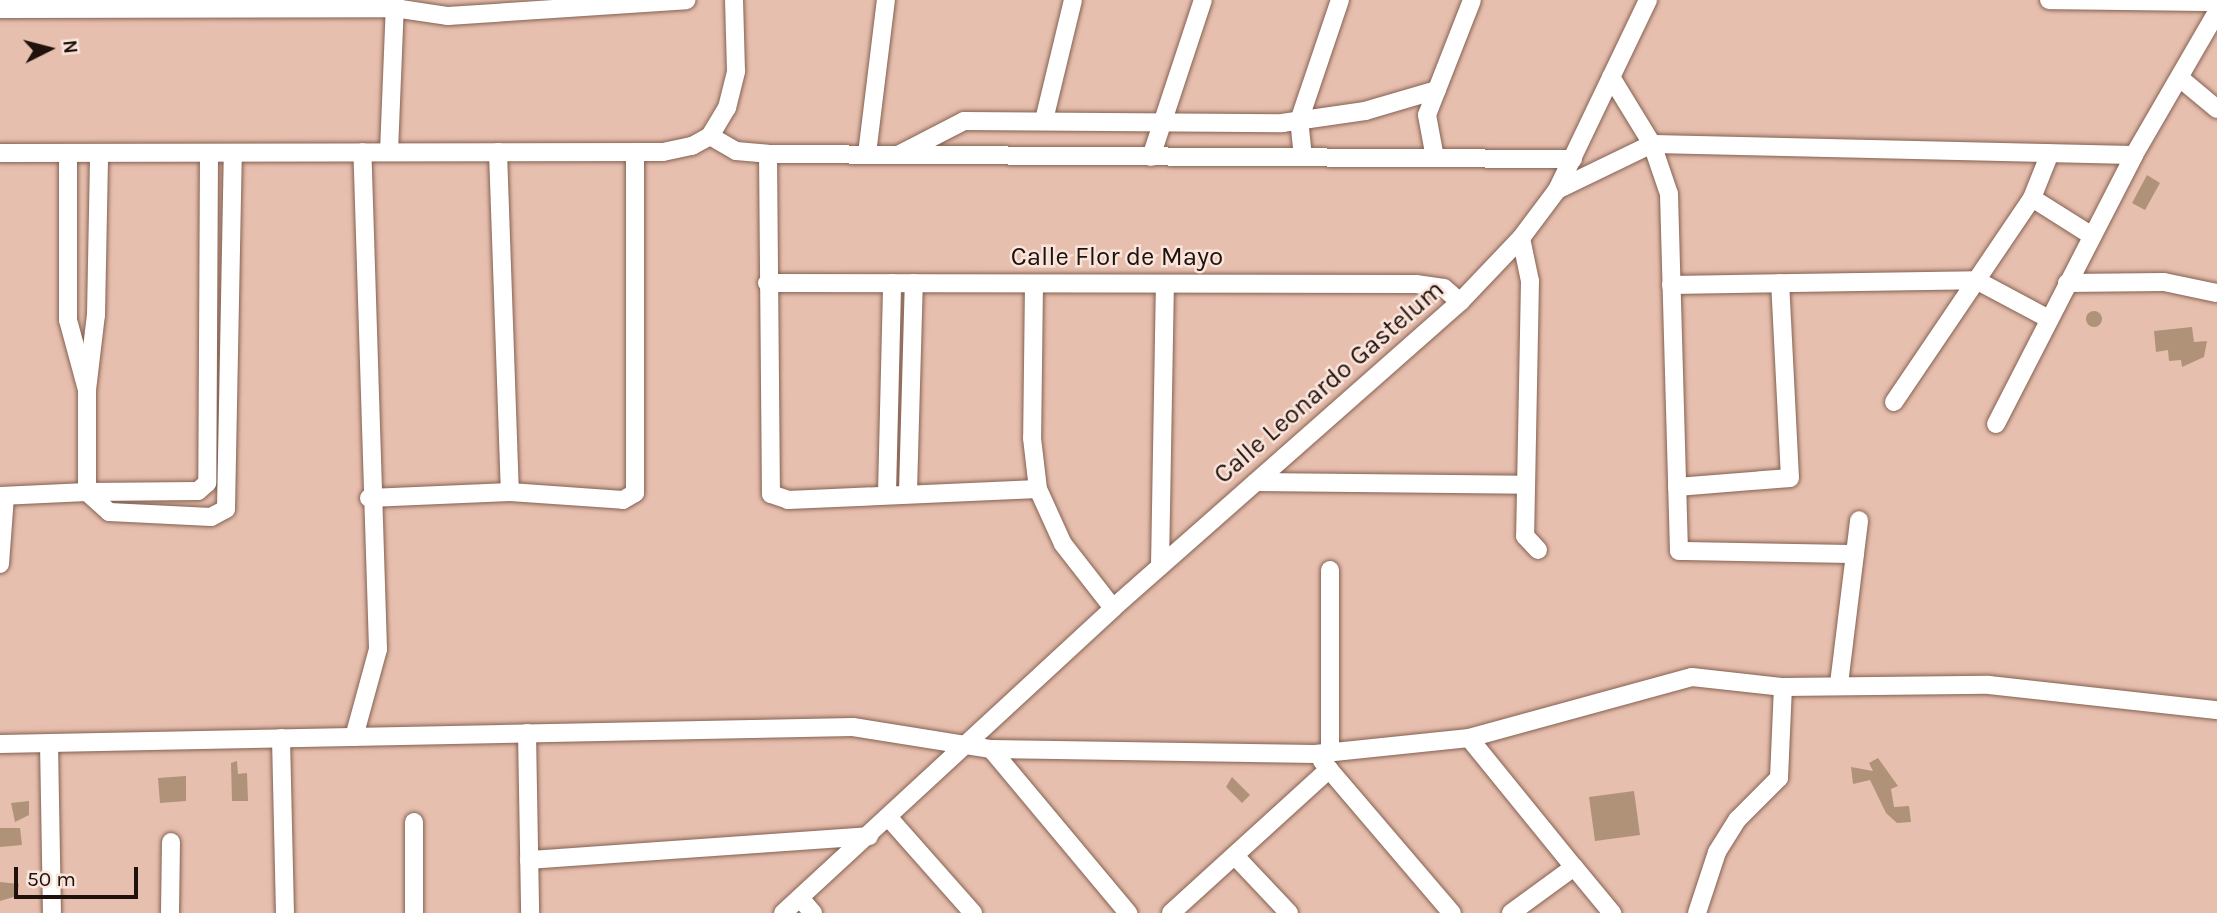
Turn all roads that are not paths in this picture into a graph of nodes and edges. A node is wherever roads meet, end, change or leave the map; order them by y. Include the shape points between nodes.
1 (686, 0) edge
2 (734, 0) edge
3 (886, 0) edge
4 (1065, 0) edge
5 (1073, 0) edge
6 (1203, 0) edge
7 (1340, 0) edge
8 (1472, 0) edge
9 (1648, 0) edge
10 (2049, 0) edge
11 (2217, 2) edge
12 (394, 4) edge
13 (0, 9) edge
14 (2217, 12) edge
15 (1611, 77) junction
16 (2181, 79) junction
17 (1437, 90) junction
18 (2217, 109) edge
19 (1044, 120) junction
20 (1299, 121) junction
21 (1157, 127) junction
22 (710, 136) junction
23 (1651, 144) junction
24 (233, 152) junction
25 (362, 152) junction
26 (389, 152) junction
27 (498, 152) junction
28 (635, 152) junction
29 (0, 153) edge
30 (68, 153) junction
31 (99, 153) junction
32 (209, 153) junction
33 (768, 153) junction
34 (867, 153) junction
35 (2049, 153) junction
36 (898, 155) junction
37 (2134, 155) junction
38 (1151, 157) junction
39 (1303, 158) junction
40 (1435, 158) junction
41 (1573, 159) junction
42 (1557, 190) junction
43 (2032, 198) junction
44 (2092, 236) junction
45 (1521, 238) junction
46 (1976, 280) junction
47 (768, 283) junction
48 (915, 283) junction
49 (1780, 283) junction
50 (2067, 283) junction
51 (892, 284) junction
52 (1034, 284) junction
53 (1165, 284) junction
54 (1671, 285) junction
55 (2216, 293) edge
56 (1460, 302) junction
57 (2049, 319) junction
58 (87, 390) junction
59 (1894, 402) dead end
60 (1996, 424) dead end
61 (1256, 482) junction
62 (1526, 485) junction
63 (1677, 487) junction
64 (1038, 489) junction
65 (87, 492) junction
66 (510, 492) junction
67 (908, 492) junction
68 (887, 493) junction
69 (2, 496) edge
70 (369, 498) junction
71 (1859, 520) dead end
72 (1538, 550) dead end
73 (1855, 554) junction
74 (0, 564) edge
75 (1160, 566) junction
76 (1330, 570) dead end
77 (1113, 608) junction
78 (1839, 684) junction
79 (1783, 687) junction
80 (2217, 710) edge
81 (527, 733) junction
82 (354, 737) junction
83 (281, 738) junction
84 (1469, 738) junction
85 (49, 743) junction
86 (0, 744) edge
87 (970, 746) junction
88 (991, 749) junction
89 (1325, 758) junction
90 (889, 818) junction
91 (414, 822) dead end
92 (869, 836) junction
93 (171, 842) dead end
94 (1237, 857) junction
95 (529, 860) junction
96 (1574, 867) junction
97 (800, 898) junction
98 (51, 913) edge
99 (170, 913) edge
100 (285, 913) edge
101 (414, 913) edge
102 (530, 913) edge
103 (783, 913) edge
104 (813, 913) edge
105 (973, 913) edge
106 (1128, 913) edge
107 (1171, 913) edge
108 (1289, 913) edge
109 (1452, 913) edge
110 (1511, 913) edge
111 (1612, 913) edge
112 (1697, 913) edge

1 - 12 street via 448,16
2 - 22 street via 736,71 727,108
3 - 34 street
4 - 5 street
5 - 19 street
6 - 21 street
7 - 20 street
8 - 17 street
9 - 15 street, Calle Leonardo Gastelum
10 - 11 street
12 - 13 street
12 - 26 street
14 - 16 street
15 - 23 street
15 - 41 street, Calle Leonardo Gastelum
16 - 18 street
16 - 37 street
17 - 20 street via 1365,111
17 - 40 street via 1427,115
19 - 21 street
19 - 36 street via 957,123
20 - 21 street
20 - 39 street
21 - 38 street
22 - 28 street via 692,146
22 - 33 street via 736,151
23 - 35 street
23 - 42 street
23 - 54 street via 1669,194
24 - 25 street
24 - 32 street
24 - 65 street via 226,509 211,517 109,512
25 - 26 street
25 - 70 street
26 - 27 street
27 - 28 street
27 - 66 street
28 - 66 street via 635,493 623,500
29 - 30 street
30 - 31 street
30 - 58 street via 68,320
31 - 32 street
31 - 58 street via 96,315
32 - 65 street via 207,483 198,491
33 - 34 street
33 - 47 street
34 - 36 street
35 - 37 street
35 - 43 street
36 - 38 street
37 - 44 street
38 - 39 street
39 - 40 street
40 - 41 street
41 - 42 street, Calle Leonardo Gastelum
42 - 45 street, Calle Leonardo Gastelum
43 - 44 street
43 - 46 street
44 - 50 street
45 - 56 street, Calle Leonardo Gastelum
45 - 62 street via 1530,281
46 - 49 street
46 - 57 street
46 - 59 street
47 - 51 street, Calle Flor de Mayo
47 - 68 street via 771,494 788,500
48 - 51 street, Calle Flor de Mayo
48 - 52 street, Calle Flor de Mayo
48 - 67 street
49 - 54 street
49 - 63 street via 1790,478
50 - 55 street via 2164,282
50 - 57 street
51 - 68 street
52 - 53 street, Calle Flor de Mayo
52 - 64 street via 1032,438
53 - 56 street, Calle Flor de Mayo via 1416,284 1444,288
53 - 75 street
54 - 63 street
56 - 61 street, Calle Leonardo Gastelum
57 - 60 street
58 - 65 street
61 - 62 street
61 - 75 street, Calle Leonardo Gastelum
62 - 72 street via 1525,536
63 - 73 street via 1679,551
64 - 67 street
64 - 77 street via 1063,544
65 - 69 street
66 - 70 street
67 - 68 street
69 - 74 street
70 - 82 street via 378,649
71 - 73 street
73 - 78 street
75 - 77 street, Calle Leonardo Gastelum
76 - 89 street
77 - 87 street, Calle Leonardo Gastelum
78 - 79 street
78 - 80 street via 2058,690
79 - 84 street via 1692,677
79 - 112 street via 1779,778 1738,819 1717,852
81 - 82 street
81 - 87 street via 853,727
81 - 95 street
82 - 83 street
83 - 85 street
83 - 100 street
84 - 89 street
84 - 96 street
85 - 86 street
85 - 98 street
87 - 88 street
87 - 90 street, Calle Leonardo Gastelum
88 - 89 street
88 - 106 street
89 - 94 street
89 - 109 street
90 - 92 street, Calle Leonardo Gastelum
90 - 105 street
91 - 101 street
92 - 95 street
92 - 97 street, Calle Leonardo Gastelum
93 - 99 street
94 - 107 street
94 - 108 street
95 - 102 street
96 - 110 street
96 - 111 street
97 - 103 street, Calle Leonardo Gastelum
97 - 104 street

